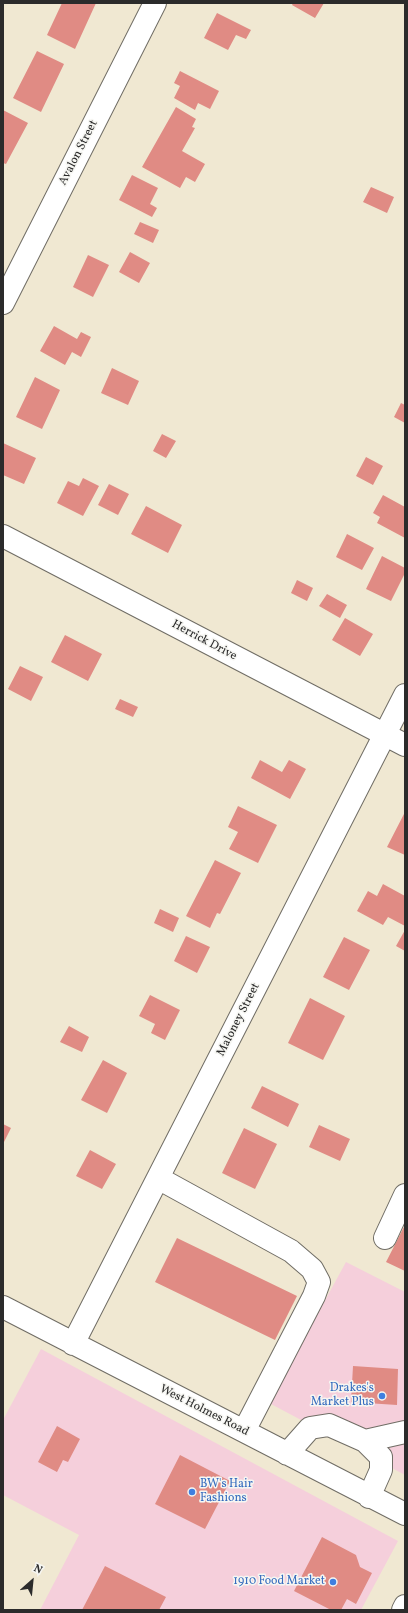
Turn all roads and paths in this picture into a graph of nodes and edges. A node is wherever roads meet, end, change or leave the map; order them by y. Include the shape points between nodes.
1 (155, 3) edge
2 (3, 303) edge
3 (3, 536) edge
4 (405, 696) edge
5 (384, 735) junction
6 (405, 745) edge
7 (158, 1178) junction
8 (405, 1195) edge
9 (385, 1238) dead end
10 (3, 1307) edge
11 (73, 1344) junction
12 (244, 1431) junction
13 (405, 1432) edge
14 (364, 1441) junction
15 (287, 1454) junction
16 (369, 1497) junction
17 (405, 1514) edge
18 (405, 1606) edge
19 (403, 1610) edge

1 - 2 street, Avalon Street
3 - 5 street, Herrick Drive
4 - 5 street, Maloney Street
5 - 6 street, Herrick Drive
5 - 7 street, Maloney Street
7 - 11 street, Maloney Street
7 - 12 street via 291,1251 312,1269 319,1282
8 - 9 street
10 - 11 street, West Holmes Road
11 - 12 street, West Holmes Road
12 - 15 street, West Holmes Road
13 - 14 street
14 - 15 street via 329,1425 310,1428
14 - 16 street via 381,1457 381,1470
15 - 16 street, West Holmes Road
16 - 17 street, West Holmes Road
18 - 19 street

